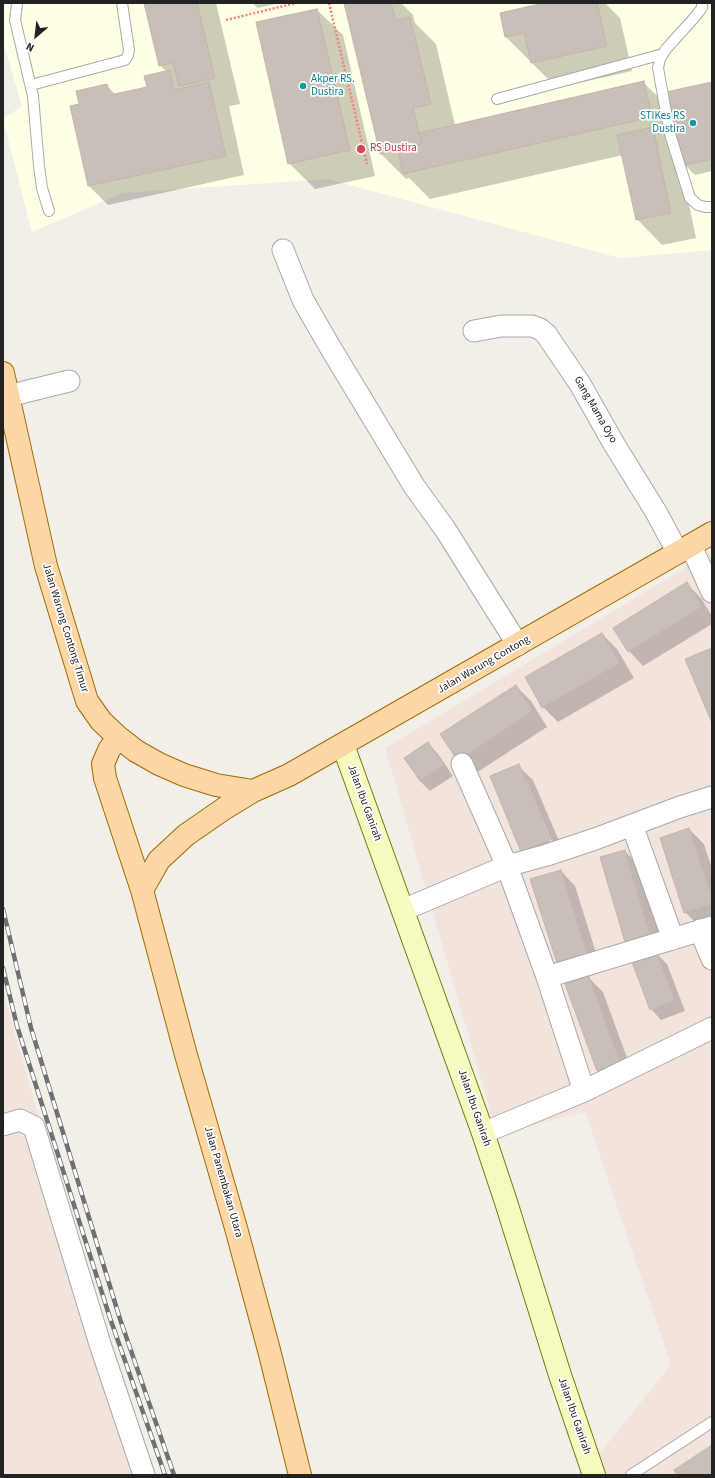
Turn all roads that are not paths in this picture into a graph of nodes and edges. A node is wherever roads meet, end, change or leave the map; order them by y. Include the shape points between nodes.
1 (122, 3) edge
2 (702, 3) edge
3 (18, 4) edge
4 (663, 54) junction
5 (30, 85) junction
6 (497, 99) dead end
7 (712, 207) edge
8 (49, 212) dead end
9 (283, 250) dead end
10 (474, 331) dead end
11 (3, 373) edge
12 (69, 381) dead end
13 (8, 396) junction
14 (712, 533) edge
15 (685, 550) junction
16 (712, 592) edge
17 (518, 645) junction
18 (118, 737) junction
19 (343, 745) junction
20 (462, 764) dead end
21 (253, 792) junction
22 (712, 797) edge
23 (632, 825) junction
24 (507, 866) junction
25 (142, 890) junction
26 (403, 910) junction
27 (706, 929) edge
28 (673, 939) junction
29 (712, 959) edge
30 (547, 977) junction
31 (712, 1028) edge
32 (584, 1091) junction
33 (3, 1125) edge
34 (483, 1134) junction
35 (712, 1422) edge
36 (144, 1475) edge
37 (300, 1475) edge
38 (594, 1475) edge
39 (631, 1475) edge

1 - 5 lane via 129,50 125,60
2 - 4 lane via 702,8
3 - 5 lane via 15,20
4 - 6 lane
4 - 7 lane via 658,68 662,94 670,134 690,198 698,205
5 - 8 lane via 42,188
9 - 17 street via 303,300 330,347 414,486 450,536
10 - 15 street, Gang Mama Oyo via 501,326 532,326 546,334 580,384 656,512
11 - 13 main road, Jalan Warung Contong Timur
12 - 13 street
13 - 18 main road, Jalan Warung Contong Timur via 46,566 87,701 101,721
14 - 15 main road, Jalan Warung Contong
15 - 16 street, Gang Mama Oyo
15 - 17 main road, Jalan Warung Contong
17 - 19 main road, Jalan Warung Contong
18 - 21 main road via 136,751 184,775 216,785
18 - 25 main road via 104,764 105,778
19 - 21 main road, Jalan Warung Contong
19 - 26 main road, Jalan Ibu Ganirah
20 - 24 street
21 - 25 main road, Jalan Warung Contong via 186,835 159,860
22 - 23 street
23 - 24 street
23 - 28 street
24 - 26 street
24 - 30 street
25 - 37 main road, Jalan Panembakan Utara via 238,1235
26 - 34 main road, Jalan Ibu Ganirah
27 - 28 street
27 - 29 street
28 - 30 street
30 - 32 street
31 - 32 street
32 - 34 street
33 - 36 street via 20,1120 34,1127 100,1344
34 - 38 main road, Jalan Ibu Ganirah
35 - 39 lane

